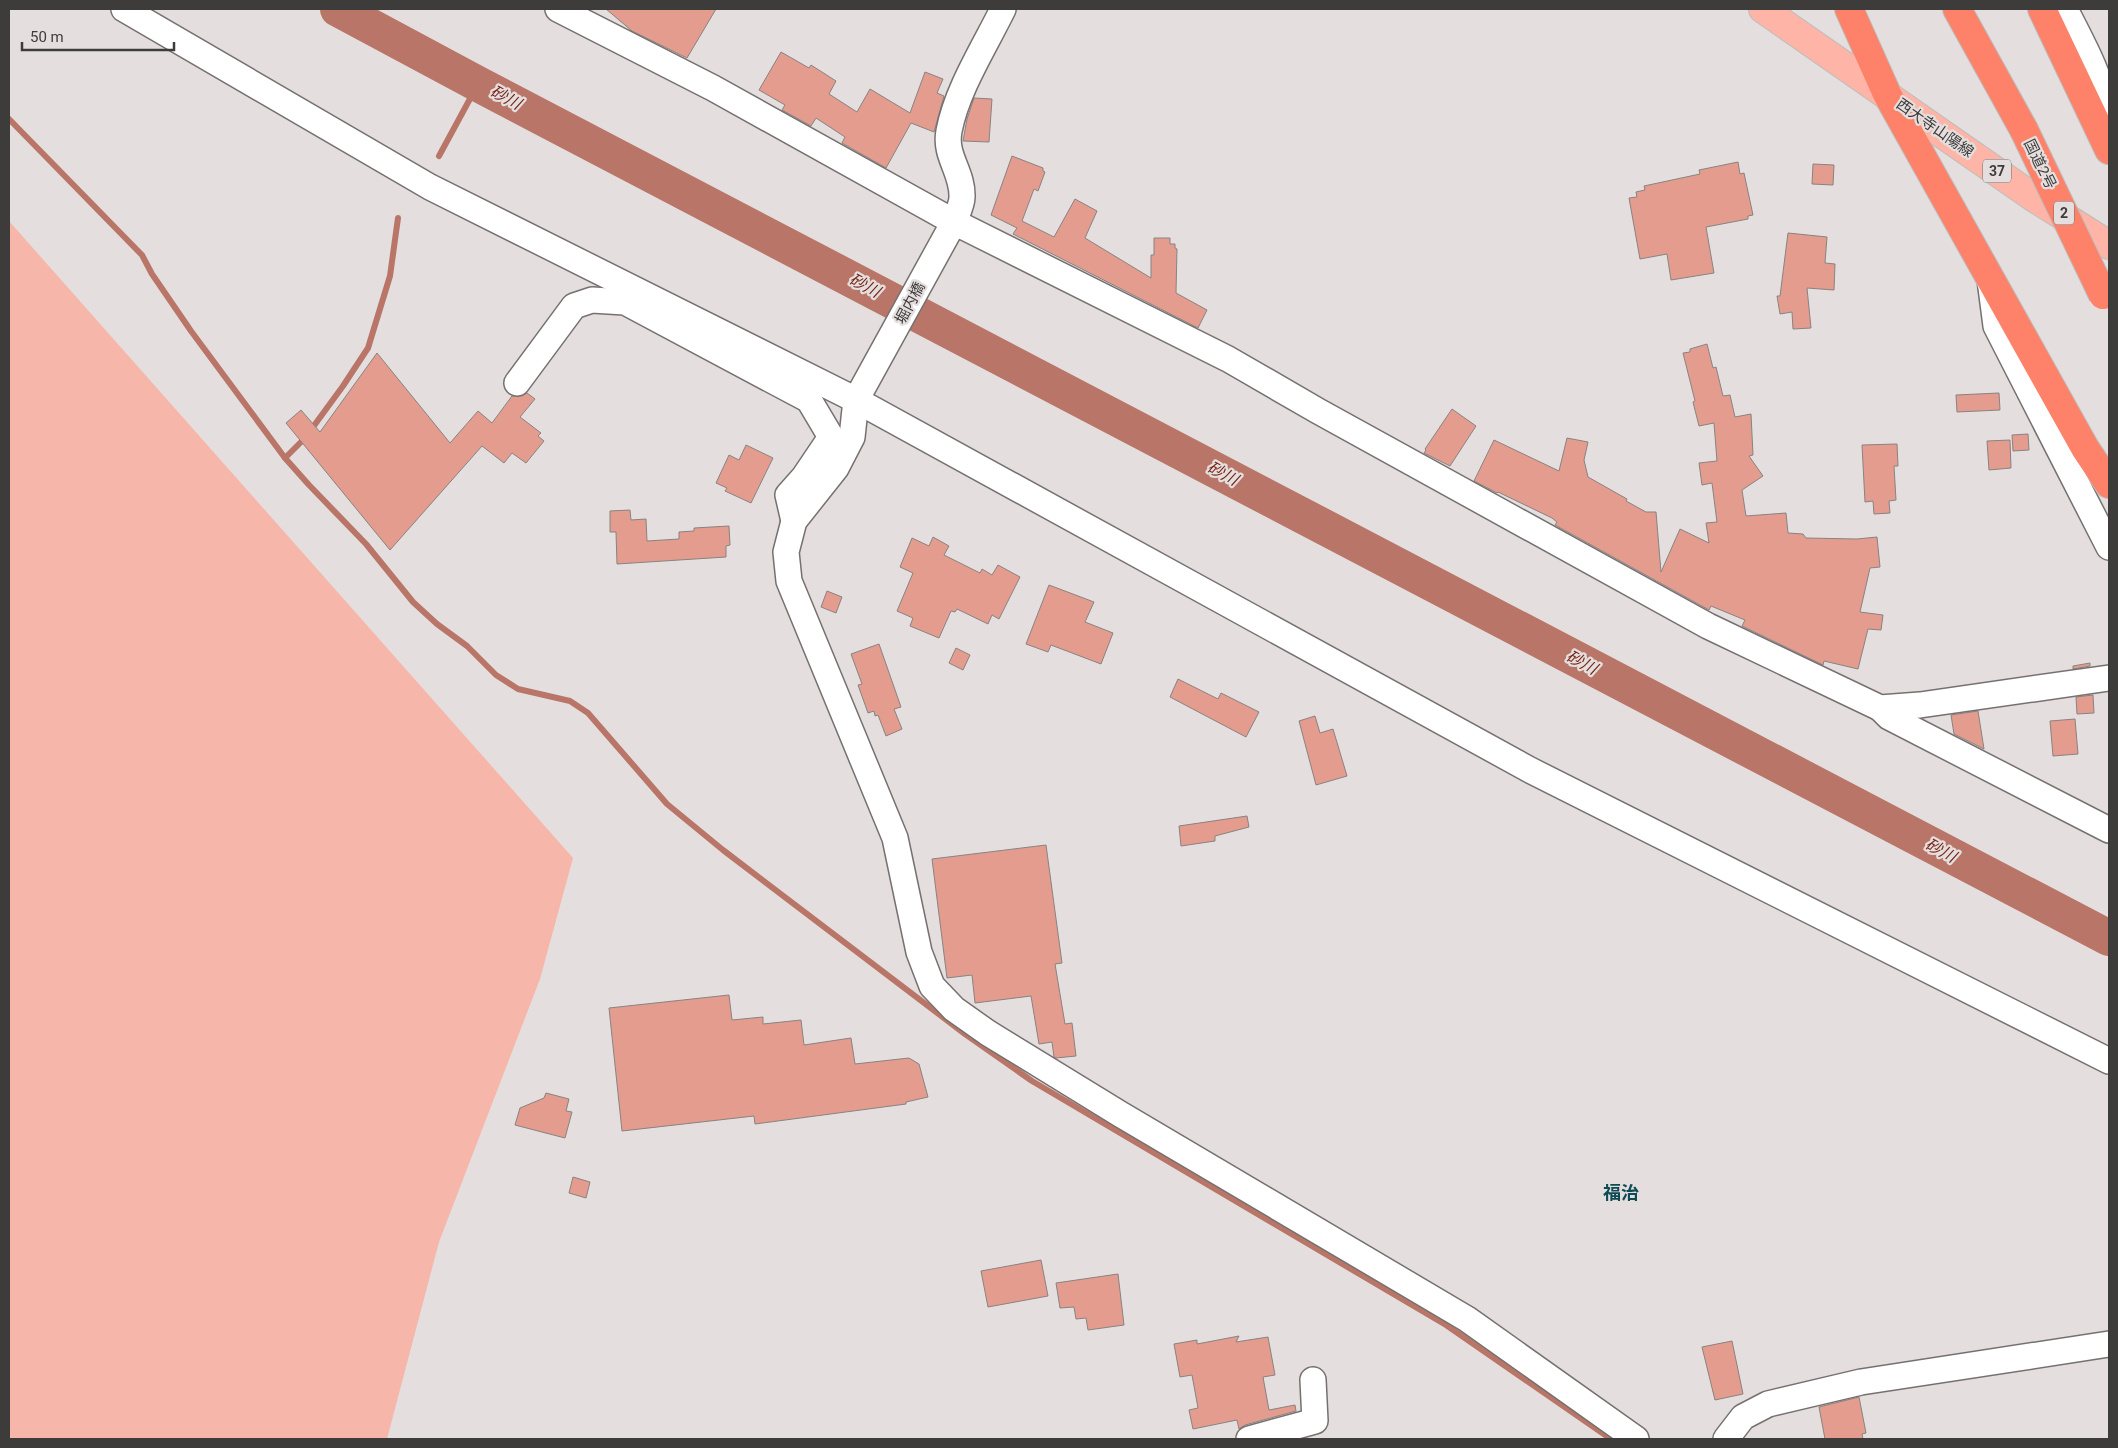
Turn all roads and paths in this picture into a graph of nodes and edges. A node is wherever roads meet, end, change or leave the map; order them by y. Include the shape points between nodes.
1 (124, 9) edge
2 (558, 9) edge
3 (1003, 9) edge
4 (1763, 9) edge
5 (1849, 9) edge
6 (1957, 9) edge
7 (1970, 9) edge
8 (2042, 9) edge
9 (2065, 9) edge
10 (1887, 94) junction
11 (2109, 118) edge
12 (2024, 130) junction
13 (2109, 145) edge
14 (954, 222) junction
15 (2109, 245) edge
16 (1990, 280) junction
17 (2106, 301) edge
18 (517, 383) dead end
19 (861, 392) junction
20 (2109, 484) edge
21 (794, 521) junction
22 (2109, 547) edge
23 (2109, 678) edge
24 (1880, 708) junction
25 (2109, 830) edge
26 (2109, 1061) edge
27 (2109, 1344) edge
28 (1313, 1380) dead end
29 (1249, 1439) edge
30 (1636, 1439) edge
31 (1726, 1439) edge

1 - 19 street via 430,187
2 - 14 street via 713,88
3 - 14 street, 堀内橋 via 962,91 948,131 949,154 960,179 963,198
4 - 10 main road, 西大寺山陽線 / 37
5 - 10 highway
6 - 12 highway, 国道2号 / 2
7 - 12 highway, 国道2号 / 2
8 - 13 highway
9 - 11 street via 2096,70 2106,97
10 - 15 main road, 西大寺山陽線 / 37 via 2033,197
10 - 16 highway
12 - 17 highway, 国道2号 / 2, bridge
14 - 19 street, 堀内橋
14 - 24 street via 1228,359 1708,626
16 - 20 highway via 2085,448
16 - 22 street via 1996,326
18 - 21 street via 574,306 592,300 625,302 809,400 831,437 788,495
19 - 21 street via 852,437 836,468
19 - 26 street via 1530,770
21 - 30 street via 786,552 789,581 894,838 919,952 932,986 954,1009 988,1033 1467,1319
23 - 24 street
24 - 25 street via 1889,718
27 - 31 street via 1861,1382 1768,1404 1743,1417
28 - 29 street via 1315,1421

